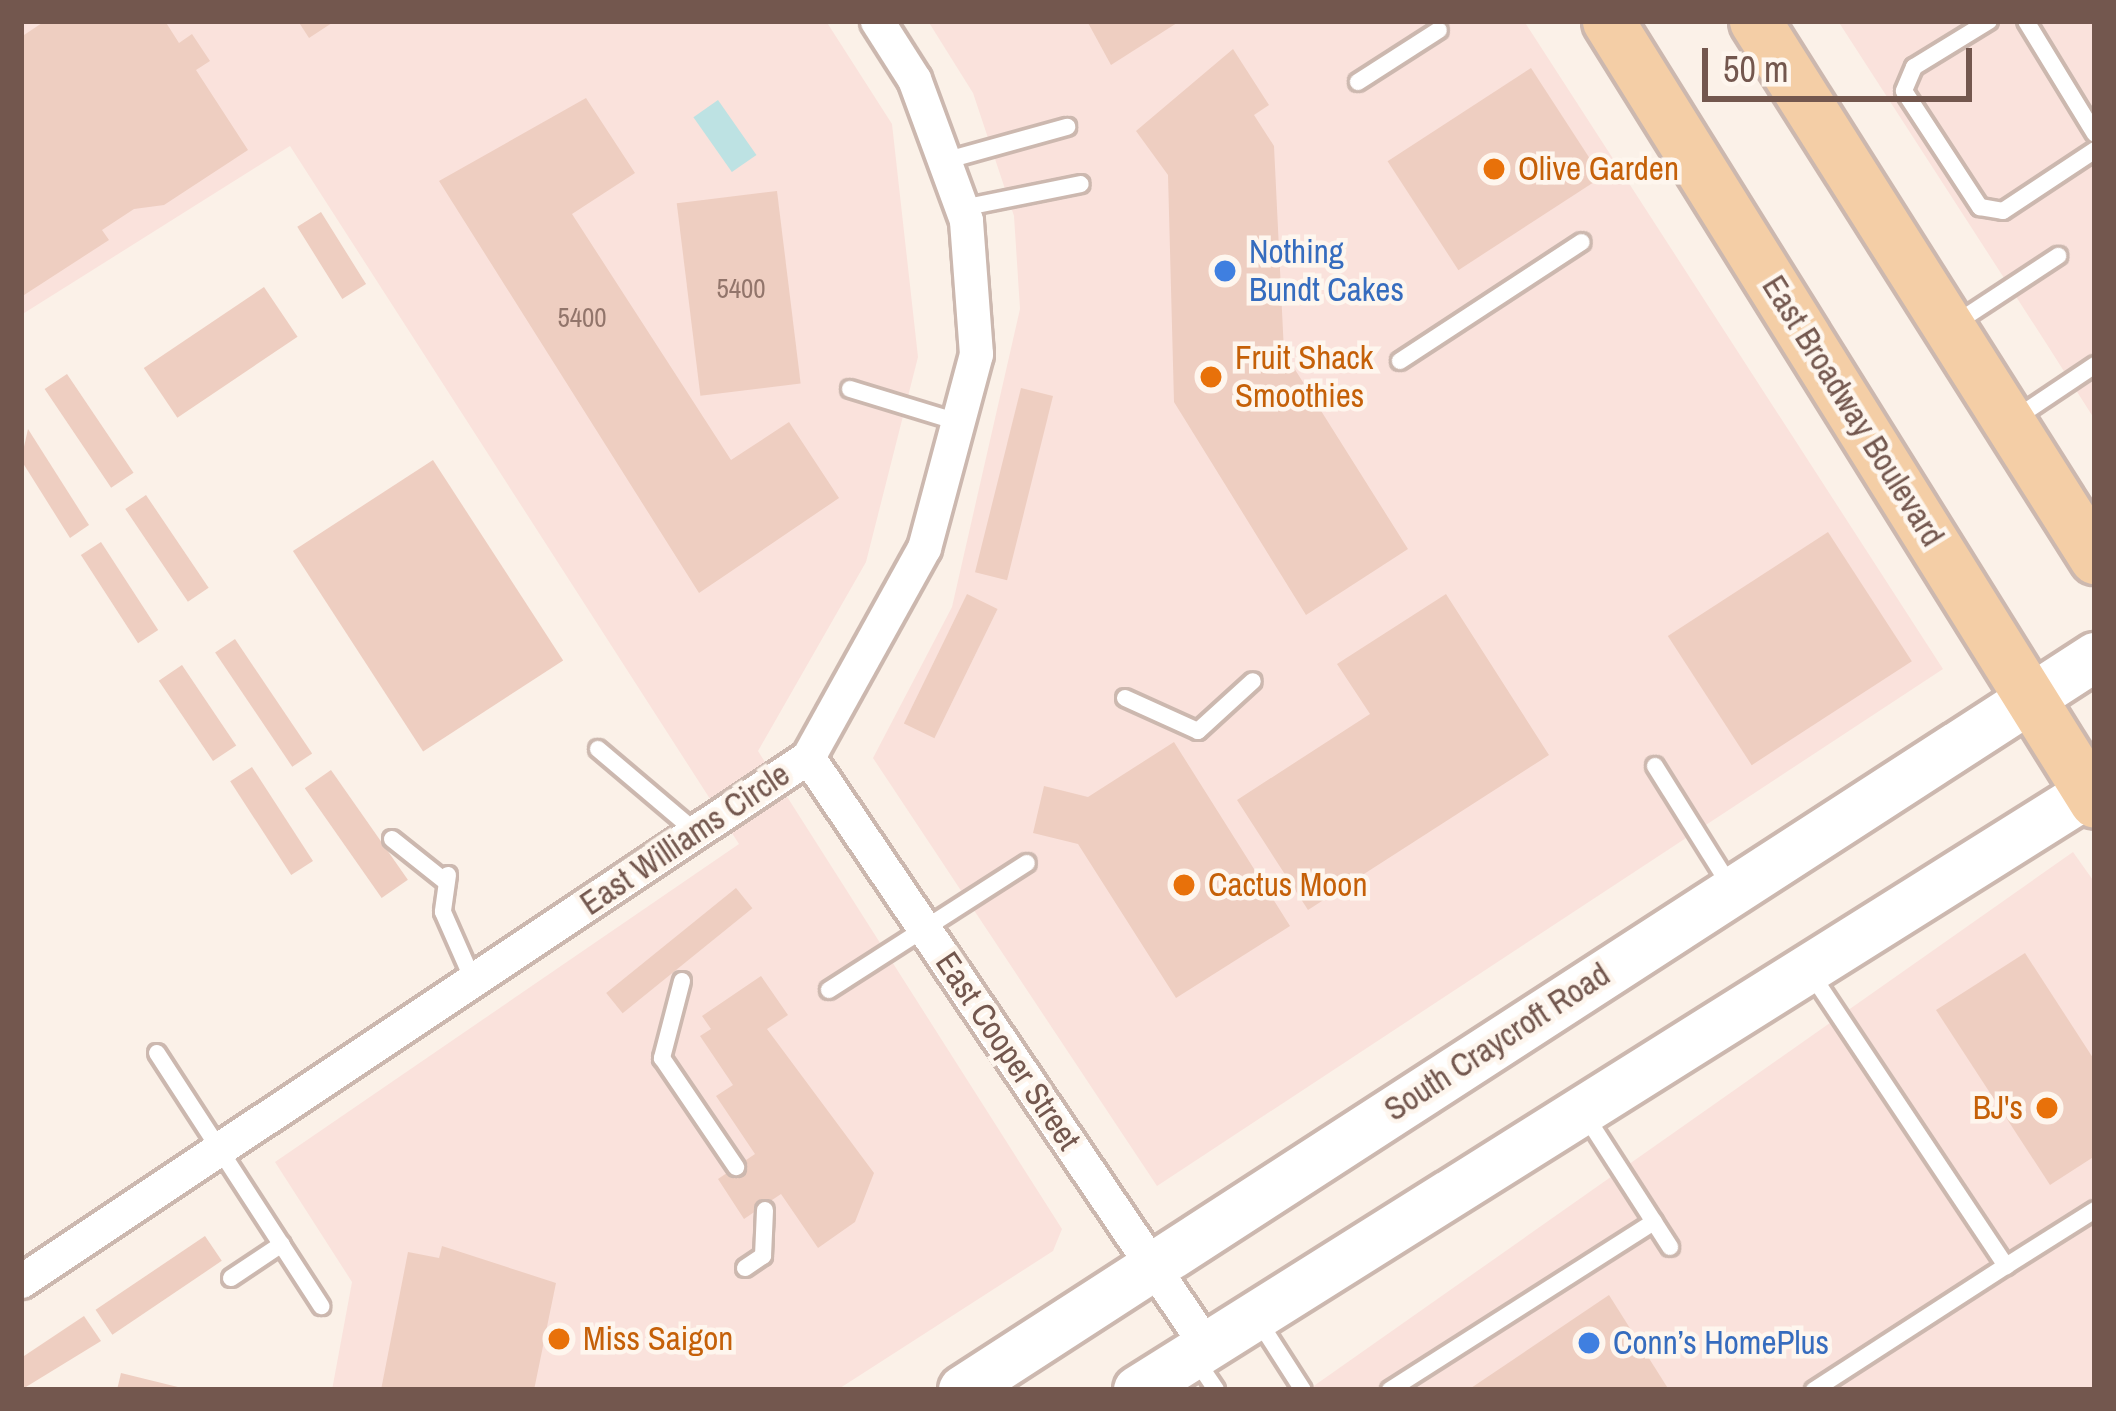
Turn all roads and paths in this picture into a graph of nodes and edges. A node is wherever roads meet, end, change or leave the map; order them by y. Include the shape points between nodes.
1 (878, 21) edge
2 (1608, 21) edge
3 (1755, 21) edge
4 (1989, 21) edge
5 (2026, 21) edge
6 (1439, 30) dead end
7 (1358, 82) dead end
8 (1067, 127) dead end
9 (2095, 134) edge
10 (2095, 150) edge
11 (944, 161) junction
12 (1081, 184) dead end
13 (962, 208) junction
14 (1582, 242) dead end
15 (2058, 256) dead end
16 (1950, 328) junction
17 (1400, 361) dead end
18 (2095, 365) edge
19 (850, 388) dead end
20 (958, 422) junction
21 (2010, 423) junction
22 (2095, 558) edge
23 (2095, 658) edge
24 (1252, 681) dead end
25 (1124, 698) dead end
26 (2032, 698) junction
27 (598, 749) dead end
28 (808, 757) junction
29 (1654, 766) dead end
30 (2093, 795) edge
31 (696, 832) junction
32 (392, 839) dead end
33 (1027, 863) dead end
34 (1732, 889) junction
35 (925, 930) junction
36 (1812, 975) junction
37 (473, 980) junction
38 (682, 981) dead end
39 (830, 990) dead end
40 (157, 1053) dead end
41 (1584, 1114) junction
42 (218, 1150) junction
43 (736, 1167) dead end
44 (765, 1210) dead end
45 (2095, 1210) edge
46 (1654, 1222) junction
47 (282, 1244) junction
48 (1670, 1247) dead end
49 (1153, 1264) junction
50 (2006, 1266) junction
51 (745, 1268) dead end
52 (231, 1279) dead end
53 (21, 1281) edge
54 (321, 1306) dead end
55 (1255, 1316) junction
56 (1204, 1363) edge
57 (963, 1390) edge
58 (1138, 1390) edge
59 (1303, 1390) edge
60 (1390, 1390) edge
61 (1814, 1390) edge

1 - 11 street, East Williams Circle via 914,79
2 - 26 main road, East Broadway Boulevard
3 - 16 main road
4 - 10 lane via 1914,67 1904,91 1979,207 2003,211
5 - 9 lane
6 - 7 lane
8 - 11 lane
11 - 13 street, East Williams Circle
12 - 13 lane
13 - 20 street, East Williams Circle via 976,354
14 - 17 lane
15 - 16 lane
16 - 21 main road
18 - 21 lane
19 - 20 lane
20 - 28 street, East Williams Circle via 924,548
21 - 22 main road
23 - 26 main road, South Craycroft Road
24 - 25 lane via 1198,731
26 - 30 main road, East Broadway Boulevard
26 - 34 main road, South Craycroft Road
27 - 31 lane
28 - 31 street, East Williams Circle
28 - 35 street, East Cooper Street
29 - 34 lane
30 - 36 main road
31 - 37 street, East Williams Circle
32 - 37 lane via 447,878 443,912
33 - 35 lane
34 - 49 main road, South Craycroft Road
35 - 39 lane
35 - 49 street, East Cooper Street
36 - 41 main road
36 - 50 lane
37 - 42 street, East Williams Circle
38 - 43 lane via 662,1058
40 - 42 lane
41 - 46 lane
41 - 55 main road
42 - 47 lane
42 - 53 street, East Williams Circle
44 - 51 lane via 763,1256
45 - 50 lane
46 - 48 lane
46 - 60 lane
47 - 52 lane
47 - 54 lane
49 - 56 street, East Cooper Street
49 - 57 main road, South Craycroft Road
50 - 61 lane
55 - 56 main road
55 - 59 lane
56 - 58 main road

